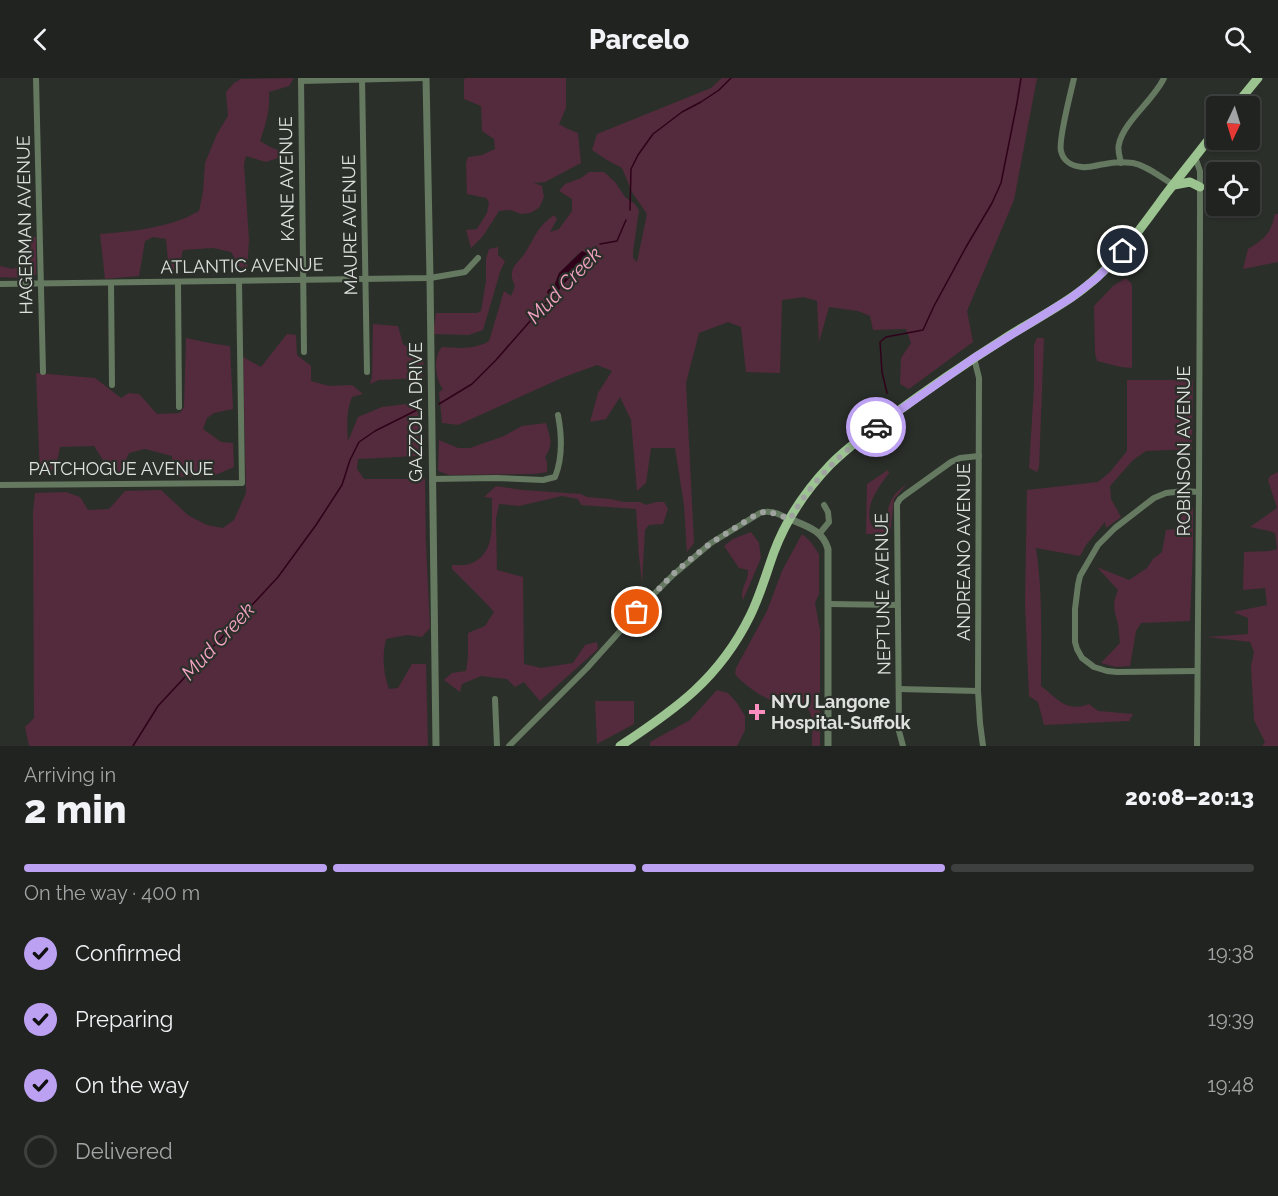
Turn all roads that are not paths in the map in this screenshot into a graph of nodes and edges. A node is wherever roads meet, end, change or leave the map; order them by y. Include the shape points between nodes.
1 (36, 78) edge
2 (426, 78) edge
3 (1074, 78) edge
4 (1164, 78) edge
5 (1258, 78) edge
6 (301, 79) edge
7 (362, 79) edge
8 (1243, 96) edge
9 (1206, 144) edge
10 (1196, 157) junction
11 (1121, 163) junction
12 (1173, 185) junction
13 (1200, 187) junction
14 (478, 258) dead end
15 (430, 278) junction
16 (366, 279) junction
17 (304, 280) junction
18 (239, 281) junction
19 (178, 282) junction
20 (111, 283) junction
21 (0, 284) edge
22 (42, 284) junction
23 (304, 352) dead end
24 (974, 358) junction
25 (43, 372) dead end
26 (367, 372) dead end
27 (112, 384) dead end
28 (179, 407) dead end
29 (558, 415) dead end
30 (979, 456) junction
31 (432, 479) junction
32 (0, 485) edge
33 (1200, 492) junction
34 (824, 505) dead end
35 (790, 519) junction
36 (820, 533) junction
37 (829, 604) junction
38 (897, 605) junction
39 (1197, 671) junction
40 (899, 689) junction
41 (978, 691) junction
42 (495, 699) dead end
43 (436, 746) edge
44 (497, 746) edge
45 (509, 746) edge
46 (620, 746) edge
47 (828, 746) edge
48 (903, 746) edge
49 (983, 746) edge
50 (1197, 746) edge

1 - 22 street, HAGERMAN AVENUE
2 - 7 street
2 - 15 street, GAZZOLA DRIVE
3 - 11 street via 1061,141 1064,159 1081,167
4 - 11 street via 1124,131 1119,144
5 - 8 main road
6 - 7 street
6 - 17 street, KANE AVENUE
7 - 16 street, MAURE AVENUE
9 - 10 main road
10 - 12 main road
10 - 13 street, ROBINSON AVENUE
11 - 12 street via 1146,167
12 - 13 main road via 1190,182
12 - 24 main road via 1098,277
13 - 33 street, ROBINSON AVENUE
14 - 15 street, ATLANTIC AVENUE via 465,272
15 - 16 street, ATLANTIC AVENUE
15 - 31 street, GAZZOLA DRIVE
16 - 17 street, ATLANTIC AVENUE
16 - 26 street, MAURE AVENUE
17 - 18 street, ATLANTIC AVENUE
17 - 23 street, KANE AVENUE
18 - 19 street, ATLANTIC AVENUE
18 - 32 street, PATCHOGUE AVENUE via 242,483
19 - 20 street, ATLANTIC AVENUE
19 - 28 street
20 - 22 street, ATLANTIC AVENUE
20 - 27 street
21 - 22 street, ATLANTIC AVENUE
22 - 25 street, HAGERMAN AVENUE
24 - 30 street, ANDREANO AVENUE via 979,378
24 - 35 main road via 847,449 814,483
29 - 31 street via 562,433 555,477
30 - 38 street, NEPTUNE AVENUE via 951,462 897,504
30 - 41 street, ANDREANO AVENUE
31 - 43 street, GAZZOLA DRIVE
33 - 39 street, ROBINSON AVENUE
33 - 39 street via 1159,495 1115,528 1098,545 1080,576 1075,609 1077,649 1094,667 1117,672
34 - 36 street via 829,522
35 - 36 street
35 - 45 street via 773,512 760,513 687,562
35 - 46 main road via 749,618 720,663 674,709
36 - 37 street via 828,549
37 - 38 street
37 - 47 street
38 - 40 street, NEPTUNE AVENUE
39 - 50 street, ROBINSON AVENUE
40 - 41 street
40 - 48 street, NEPTUNE AVENUE
41 - 49 street, ANDREANO AVENUE
42 - 44 street

